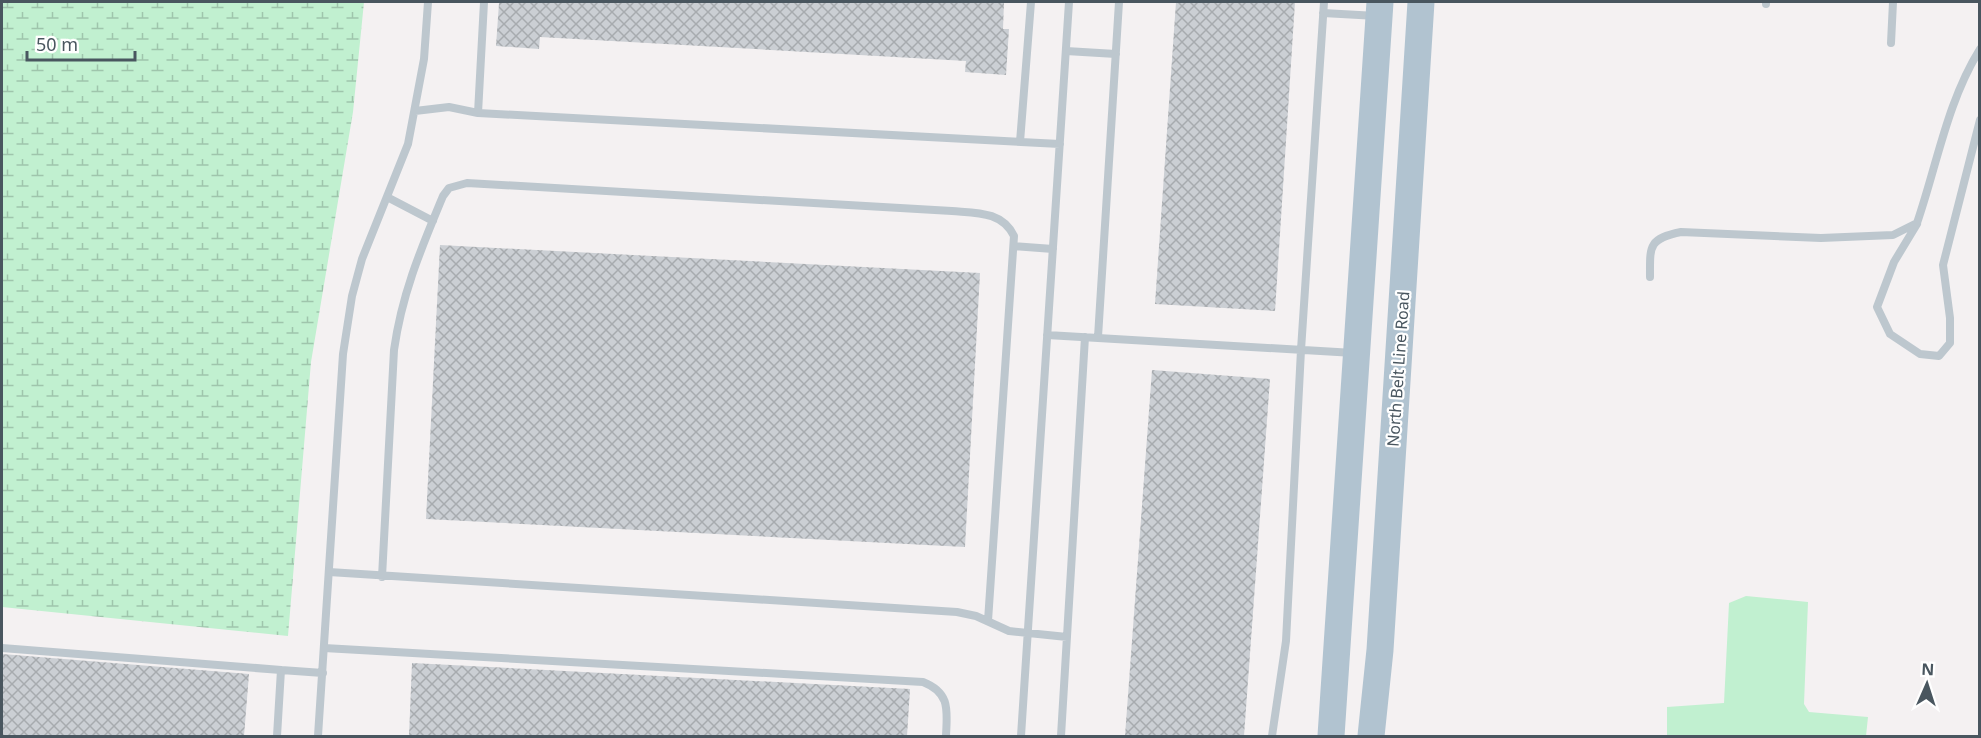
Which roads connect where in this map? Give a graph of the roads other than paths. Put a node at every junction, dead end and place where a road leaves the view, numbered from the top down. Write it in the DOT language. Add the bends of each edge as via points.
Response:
graph roads {
  1 [pos="428,2"];
  2 [pos="484,2"];
  3 [pos="1031,2"];
  4 [pos="1069,2"];
  5 [pos="1119,2"];
  6 [pos="1324,2"];
  7 [pos="1421,2"];
  8 [pos="1893,2"];
  9 [pos="1380,9"];
  10 [pos="1323,13"];
  11 [pos="1891,43"];
  12 [pos="1980,50"];
  13 [pos="1066,51"];
  14 [pos="1116,54"];
  15 [pos="416,111"];
  16 [pos="478,113"];
  17 [pos="1980,120"];
  18 [pos="1020,142"];
  19 [pos="1060,144"];
  20 [pos="387,197"];
  21 [pos="433,221"];
  22 [pos="1917,223"];
  23 [pos="1014,246"];
  24 [pos="1053,249"];
  25 [pos="1650,277"];
  26 [pos="1047,334"];
  27 [pos="1085,337"];
  28 [pos="1098,338"];
  29 [pos="1301,350"];
  30 [pos="1358,353"];
  31 [pos="329,572"];
  32 [pos="382,577"];
  33 [pos="988,621"];
  34 [pos="1026,633"];
  35 [pos="1067,637"];
  36 [pos="2,648"];
  37 [pos="324,648"];
  38 [pos="281,670"];
  39 [pos="323,673"];
  40 [pos="277,736"];
  41 [pos="318,736"];
  42 [pos="946,736"];
  43 [pos="1021,736"];
  44 [pos="1061,736"];
  45 [pos="1272,736"];
  46 [pos="1331,736"];
  47 [pos="1371,736"];
  1 -- 15 [label="lane"];
  2 -- 16 [label="lane"];
  3 -- 18 [label="lane"];
  4 -- 13 [label="lane"];
  5 -- 14 [label="lane"];
  6 -- 10 [label="lane"];
  7 -- 47 [label="main road, North Belt Line Road" via="1380,650"];
  8 -- 11 [label="lane"];
  9 -- 10 [label="lane"];
  9 -- 30 [label="main road"];
  10 -- 29 [label="lane"];
  12 -- 22 [label="lane" via="1944,131"];
  13 -- 14 [label="lane"];
  13 -- 19 [label="lane"];
  14 -- 28 [label="lane"];
  15 -- 16 [label="lane" via="449,107"];
  15 -- 20 [label="lane"];
  16 -- 18 [label="lane"];
  17 -- 22 [label="lane" via="1943,266 1950,343 1939,356 1920,354 1890,334 1877,307 1894,262"];
  18 -- 19 [label="lane"];
  19 -- 24 [label="lane"];
  20 -- 21 [label="lane"];
  20 -- 31 [label="lane" via="362,259 348,316"];
  21 -- 23 [label="lane" via="450,188 467,183 984,214 1009,225"];
  21 -- 32 [label="lane" via="407,285 396,333"];
  22 -- 25 [label="lane" via="1893,235 1821,238 1681,231 1662,236 1650,250"];
  23 -- 24 [label="lane"];
  23 -- 33 [label="lane"];
  24 -- 26 [label="lane"];
  26 -- 27 [label="lane"];
  26 -- 34 [label="lane"];
  27 -- 28 [label="lane"];
  27 -- 35 [label="lane"];
  28 -- 29 [label="lane"];
  29 -- 30 [label="lane"];
  29 -- 45 [label="lane" via="1286,641"];
  30 -- 46 [label="main road"];
  31 -- 32 [label="lane"];
  31 -- 37 [label="lane"];
  32 -- 33 [label="lane" via="957,612"];
  33 -- 34 [label="lane" via="1009,632"];
  34 -- 35 [label="lane"];
  34 -- 43 [label="lane"];
  35 -- 44 [label="lane"];
  36 -- 38 [label="lane"];
  37 -- 39 [label="lane"];
  37 -- 42 [label="lane" via="924,682 944,697"];
  38 -- 39 [label="lane"];
  38 -- 40 [label="lane"];
  39 -- 41 [label="lane"];
}
